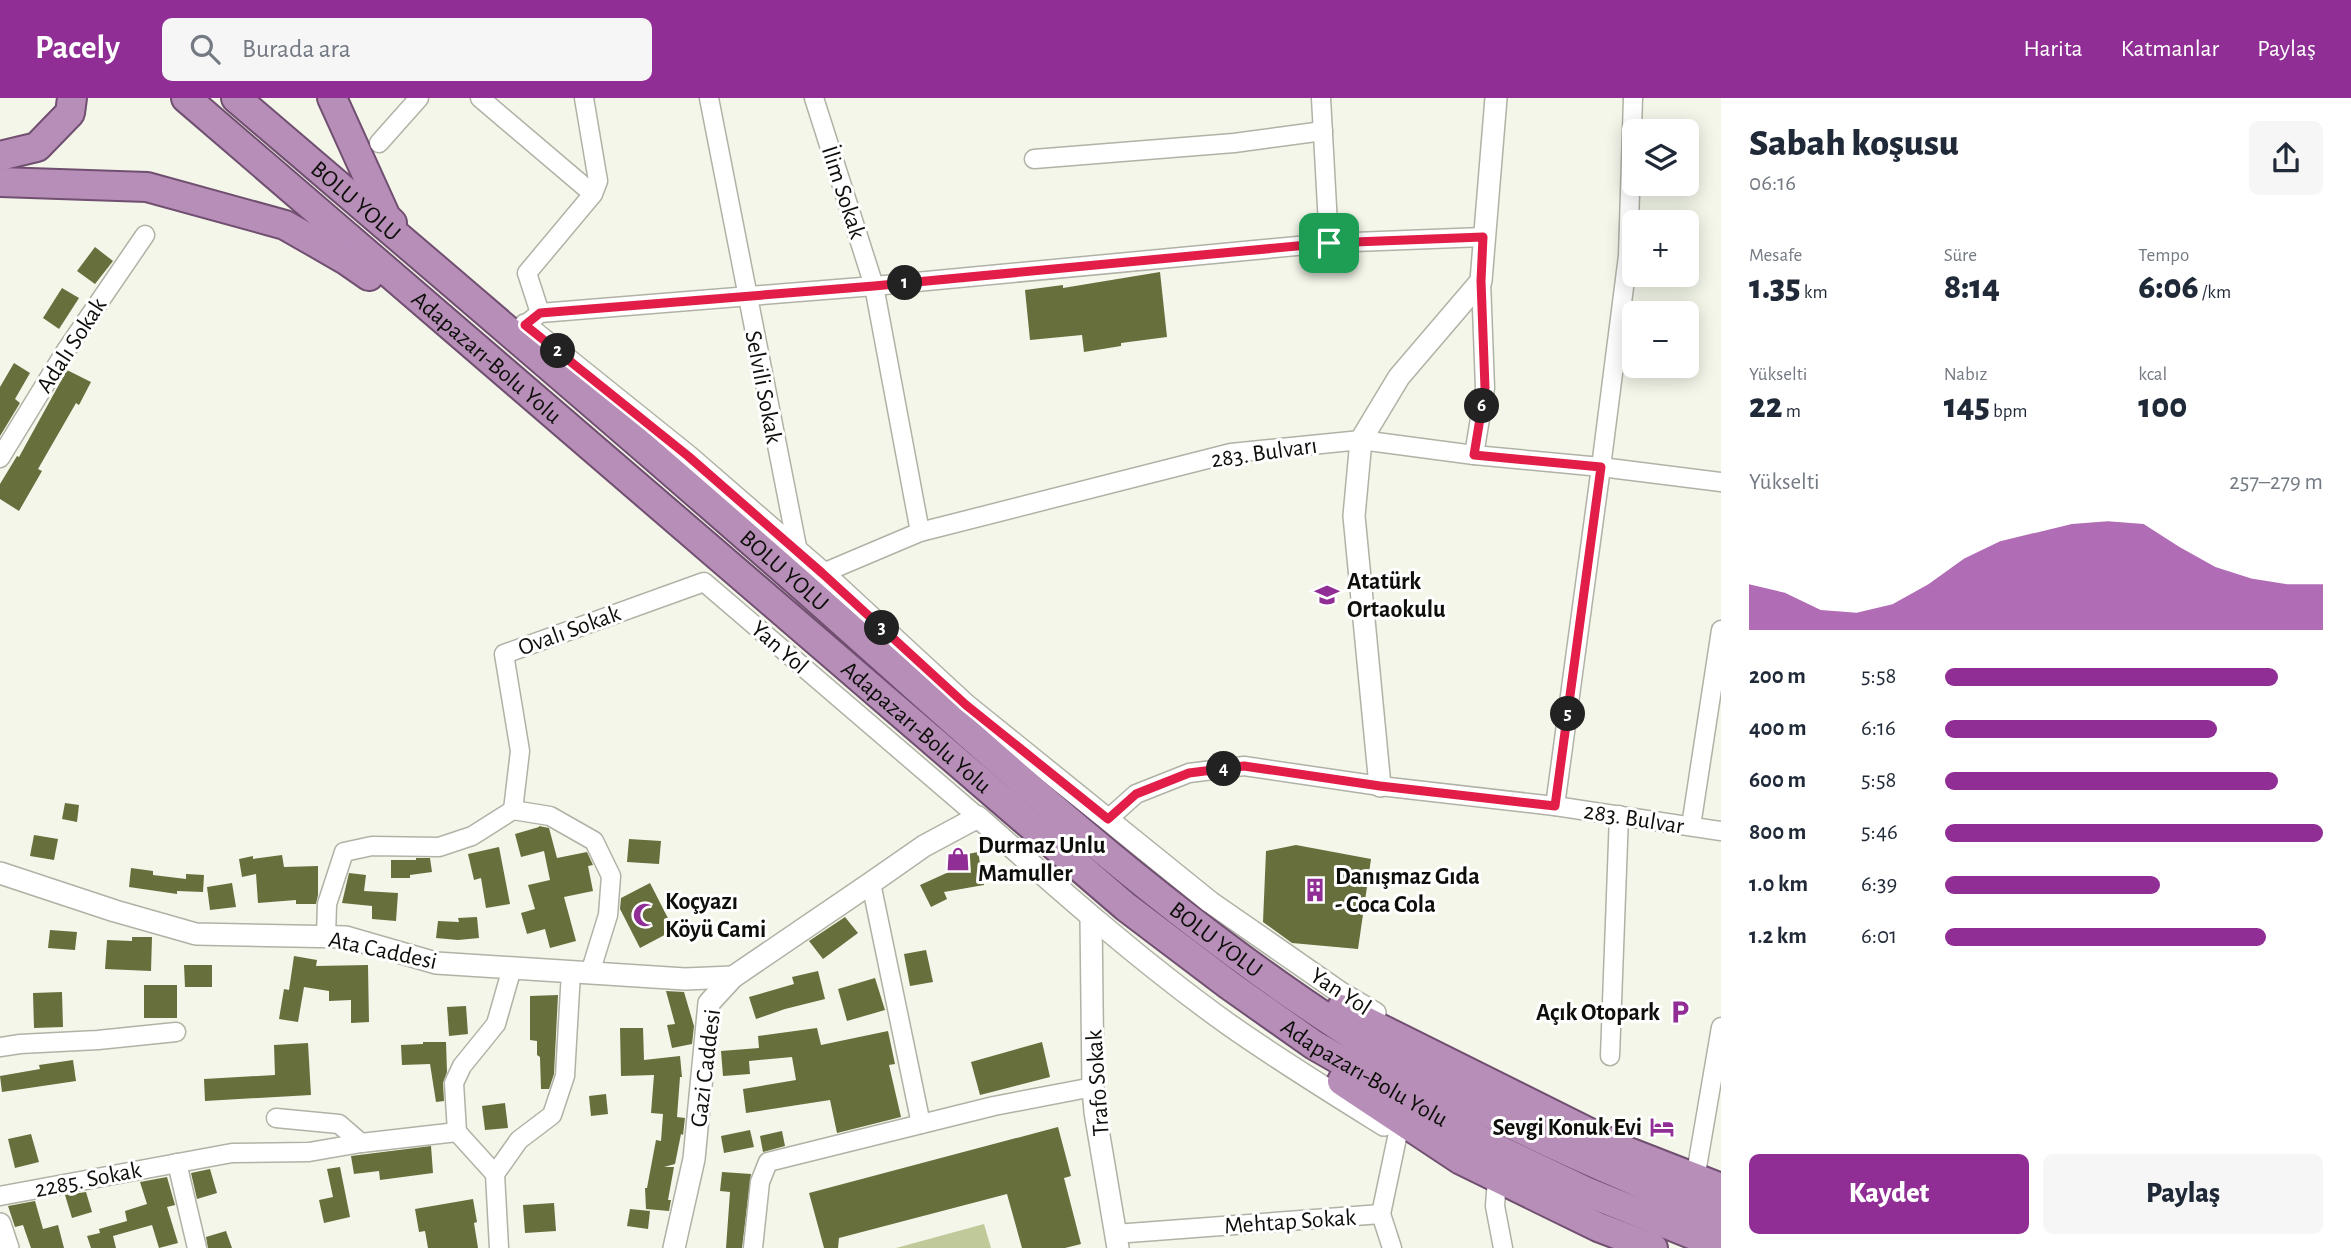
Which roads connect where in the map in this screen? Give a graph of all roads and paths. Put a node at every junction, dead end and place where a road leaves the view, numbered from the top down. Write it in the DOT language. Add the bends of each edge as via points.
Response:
graph roads {
  1 [pos="72,98"];
  2 [pos="186,98"];
  3 [pos="236,98"];
  4 [pos="332,98"];
  5 [pos="419,98"];
  6 [pos="480,98"];
  7 [pos="584,98"];
  8 [pos="709,98"];
  9 [pos="814,98"];
  10 [pos="1321,98"];
  11 [pos="1496,98"];
  12 [pos="1633,98"];
  13 [pos="1323,131"];
  14 [pos="379,143"];
  15 [pos="0,156"];
  16 [pos="1034,159"];
  17 [pos="0,182"];
  18 [pos="593,194"];
  19 [pos="145,235"];
  20 [pos="1483,237"];
  21 [pos="1329,243"];
  22 [pos="432,266"];
  23 [pos="1481,281"];
  24 [pos="874,286"];
  25 [pos="746,297"];
  26 [pos="533,319"];
  27 [pos="496,366"];
  28 [pos="1361,440"];
  29 [pos="1474,455"];
  30 [pos="0,458"];
  31 [pos="1601,467"];
  32 [pos="1721,482"];
  33 [pos="920,532"];
  34 [pos="798,552"];
  35 [pos="822,573"];
  36 [pos="704,582"];
  37 [pos="1721,630"];
  38 [pos="1380,786"];
  39 [pos="1555,806"];
  40 [pos="513,810"];
  41 [pos="1619,816"];
  42 [pos="978,817"];
  43 [pos="1108,819"];
  44 [pos="1691,826"];
  45 [pos="1721,831"];
  46 [pos="0,873"];
  47 [pos="871,883"];
  48 [pos="1126,906"];
  49 [pos="1091,917"];
  50 [pos="1209,934"];
  51 [pos="326,936"];
  52 [pos="512,968"];
  53 [pos="581,973"];
  54 [pos="733,978"];
  55 [pos="685,979"];
  56 [pos="709,1003"];
  57 [pos="1721,1027"];
  58 [pos="176,1032"];
  59 [pos="0,1047"];
  60 [pos="1609,1056"];
  61 [pos="1093,1087"];
  62 [pos="1524,1102"];
  63 [pos="276,1118"];
  64 [pos="921,1124"];
  65 [pos="457,1132"];
  66 [pos="1398,1133"];
  67 [pos="361,1143"];
  68 [pos="1461,1160"];
  69 [pos="177,1163"];
  70 [pos="495,1174"];
  71 [pos="1497,1179"];
  72 [pos="1695,1179"];
  73 [pos="1721,1188"];
  74 [pos="0,1196"];
  75 [pos="1381,1213"];
  76 [pos="1721,1217"];
  77 [pos="0,1224"];
  78 [pos="1117,1241"];
  79 [pos="1721,1246"];
  80 [pos="8,1248"];
  81 [pos="197,1248"];
  82 [pos="499,1248"];
  83 [pos="674,1248"];
  84 [pos="752,1248"];
  85 [pos="1392,1248"];
  86 [pos="1503,1248"];
  87 [pos="1653,1248"];
  1 -- 15 [label="highway" via="70,113 37,147"];
  2 -- 27 [label="highway, Adapazarı-Bolu Yolu"];
  3 -- 22 [label="highway, BOLU YOLU"];
  4 -- 22 [label="highway" via="386,217"];
  5 -- 14 [label="street"];
  6 -- 18 [label="street"];
  7 -- 18 [label="street" via="598,181"];
  8 -- 25 [label="street, Selvili Sokak"];
  9 -- 24 [label="street, İlim Sokak"];
  10 -- 13 [label="street"];
  11 -- 20 [label="street"];
  12 -- 31 [label="street" via="1628,256"];
  13 -- 16 [label="street"];
  13 -- 21 [label="street"];
  17 -- 27 [label="highway" via="147,187 285,225 346,260"];
  18 -- 26 [label="street" via="527,273"];
  19 -- 30 [label="street, Adalı Sokak"];
  20 -- 21 [label="street"];
  20 -- 23 [label="street"];
  21 -- 24 [label="street"];
  22 -- 50 [label="highway, BOLU YOLU" via="1088,838"];
  23 -- 28 [label="street" via="1399,377"];
  23 -- 29 [label="street" via="1485,388"];
  24 -- 25 [label="street"];
  24 -- 33 [label="street, İlim Sokak"];
  25 -- 26 [label="street"];
  25 -- 34 [label="street, Selvili Sokak"];
  26 -- 34 [label="street, Yan Yol"];
  27 -- 48 [label="highway, Adapazarı-Bolu Yolu"];
  28 -- 29 [label="street, 283. Bulvarı"];
  28 -- 33 [label="street, 283. Bulvarı" via="1231,453"];
  28 -- 38 [label="street" via="1354,516"];
  29 -- 31 [label="street, 283. Bulvarı"];
  31 -- 32 [label="street, 283. Bulvarı"];
  31 -- 39 [label="street"];
  33 -- 35 [label="street, 283. Bulvarı"];
  34 -- 35 [label="street, Yan Yol"];
  35 -- 43 [label="street, Yan Yol" via="966,705"];
  36 -- 40 [label="street, Ovalı Sokak" via="504,654 520,751"];
  36 -- 42 [label="street, Yan Yol"];
  37 -- 44 [label="street"];
  38 -- 39 [label="street, 283. Bulvar"];
  38 -- 43 [label="street, 283. Bulvar" via="1244,766 1189,773 1136,794"];
  39 -- 41 [label="street, 283. Bulvar"];
  40 -- 51 [label="street" via="472,836 439,847 372,846 344,852 327,904"];
  40 -- 53 [label="street" via="550,816 594,841 611,876 608,915"];
  41 -- 44 [label="street, 283. Bulvar"];
  41 -- 60 [label="street"];
  42 -- 47 [label="street, Gazi Caddesi" via="924,846"];
  42 -- 49 [label="street, Yan Yol"];
  43 -- 62 [label="street, Yan Yol" via="1210,902 1342,993"];
  44 -- 45 [label="street, 283. Bulvar"];
  46 -- 51 [label="street, Ata Caddesi" via="196,934"];
  47 -- 54 [label="street, Gazi Caddesi"];
  47 -- 64 [label="street"];
  48 -- 68 [label="highway" via="1169,955 1221,999"];
  48 -- 79 [label="highway, Adapazarı-Bolu Yolu" via="1314,1045 1495,1148 1585,1191"];
  49 -- 61 [label="street, Trafo Sokak"];
  49 -- 66 [label="street, Yan Yol" via="1227,1023"];
  50 -- 62 [label="highway" via="1338,1007"];
  50 -- 76 [label="highway, BOLU YOLU" via="1341,1028 1420,1077 1553,1144"];
  51 -- 52 [label="street, Ata Caddesi" via="346,937 436,963"];
  52 -- 53 [label="street, Ata Caddesi"];
  52 -- 65 [label="street" via="496,1024 454,1083"];
  53 -- 55 [label="street, Ata Caddesi"];
  53 -- 70 [label="street" via="565,1076 552,1115 519,1140"];
  54 -- 55 [label="street, Ata Caddesi"];
  54 -- 56 [label="street, Gazi Caddesi"];
  55 -- 56 [label="street"];
  56 -- 83 [label="street, Gazi Caddesi" via="694,1158"];
  57 -- 72 [label="street"];
  58 -- 59 [label="street"];
  61 -- 64 [label="street"];
  61 -- 78 [label="street, Trafo Sokak"];
  62 -- 72 [label="highway" via="1626,1152"];
  63 -- 67 [label="street" via="340,1124"];
  64 -- 84 [label="street" via="768,1162 760,1182"];
  65 -- 67 [label="street, 2285. Sokak"];
  65 -- 70 [label="street"];
  66 -- 68 [label="street, Yan Yol"];
  66 -- 75 [label="street"];
  67 -- 69 [label="street, 2285. Sokak" via="309,1152 232,1153"];
  68 -- 71 [label="highway"];
  69 -- 74 [label="street, 2285. Sokak"];
  69 -- 81 [label="street"];
  70 -- 82 [label="street"];
  71 -- 86 [label="street" via="1495,1206"];
  71 -- 87 [label="highway"];
  72 -- 73 [label="highway"];
  75 -- 78 [label="street, Mehtap Sokak"];
  75 -- 85 [label="street"];
  77 -- 80 [label="street"];
}
